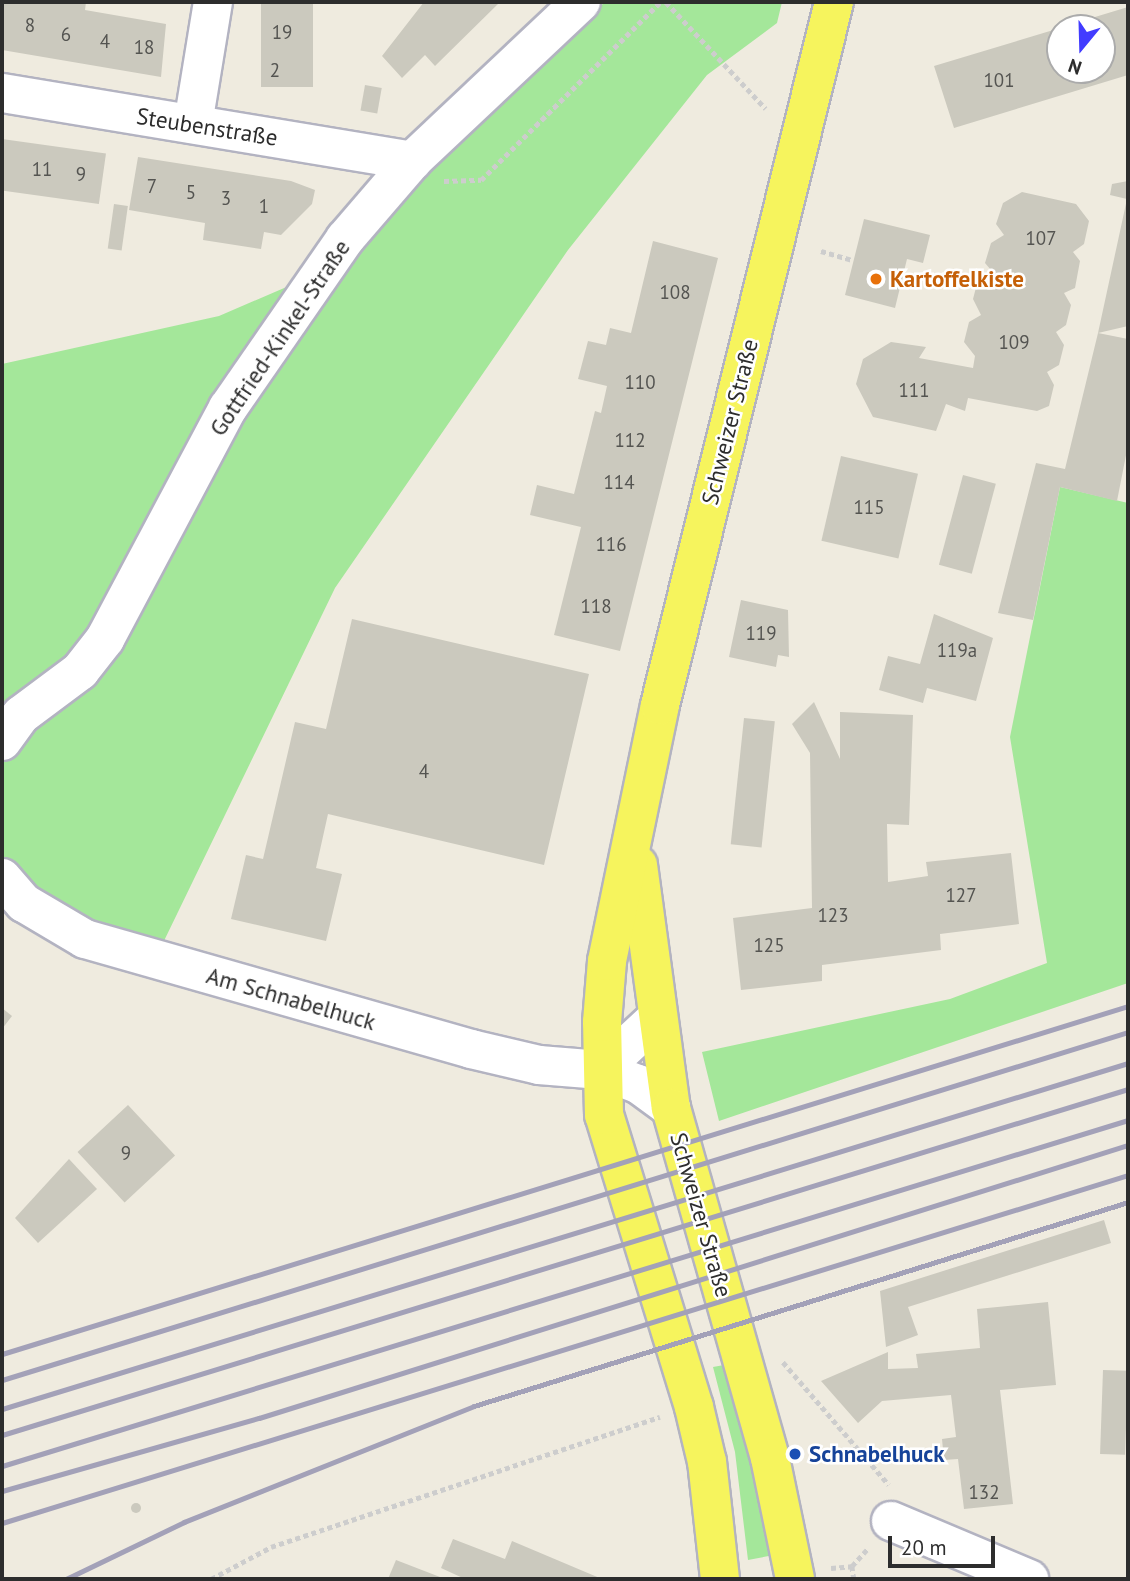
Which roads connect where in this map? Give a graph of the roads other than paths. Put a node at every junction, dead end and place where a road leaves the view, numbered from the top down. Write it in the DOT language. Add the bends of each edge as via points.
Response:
graph roads {
  1 [pos="213,2"];
  2 [pos="581,2"];
  3 [pos="834,2"];
  4 [pos="2,93"];
  5 [pos="193,124"];
  6 [pos="412,161"];
  7 [pos="2,741"];
  8 [pos="635,845"];
  9 [pos="2,878"];
  10 [pos="657,1018"];
  11 [pos="601,1070"];
  12 [pos="671,1108"];
  13 [pos="891,1521"];
  14 [pos="720,1577"];
  15 [pos="795,1579"];
  16 [pos="1029,1579"];
  1 -- 5 [label="street"];
  2 -- 6 [label="street, Gottfried-Kinkel-Straße"];
  3 -- 8 [label="main road, Schweizer Straße" via="660,705"];
  4 -- 5 [label="street, Steubenstraße"];
  5 -- 6 [label="street, Steubenstraße"];
  6 -- 7 [label="street, Gottfried-Kinkel-Straße" via="345,239 228,408 105,639 80,671 21,715"];
  8 -- 10 [label="main road, Schweizer Straße"];
  8 -- 11 [label="main road, Schweizer Straße" via="607,961"];
  9 -- 11 [label="street, Am Schnabelhuck" via="24,903 85,939 471,1049 540,1065"];
  10 -- 11 [label="street"];
  10 -- 12 [label="main road, Schweizer Straße"];
  11 -- 12 [label="street, Am Schnabelhuck" via="638,1084"];
  11 -- 14 [label="main road, Schweizer Straße" via="614,1153 694,1406"];
  12 -- 15 [label="main road, Schweizer Straße" via="769,1458"];
  13 -- 16 [label="street"];
}
